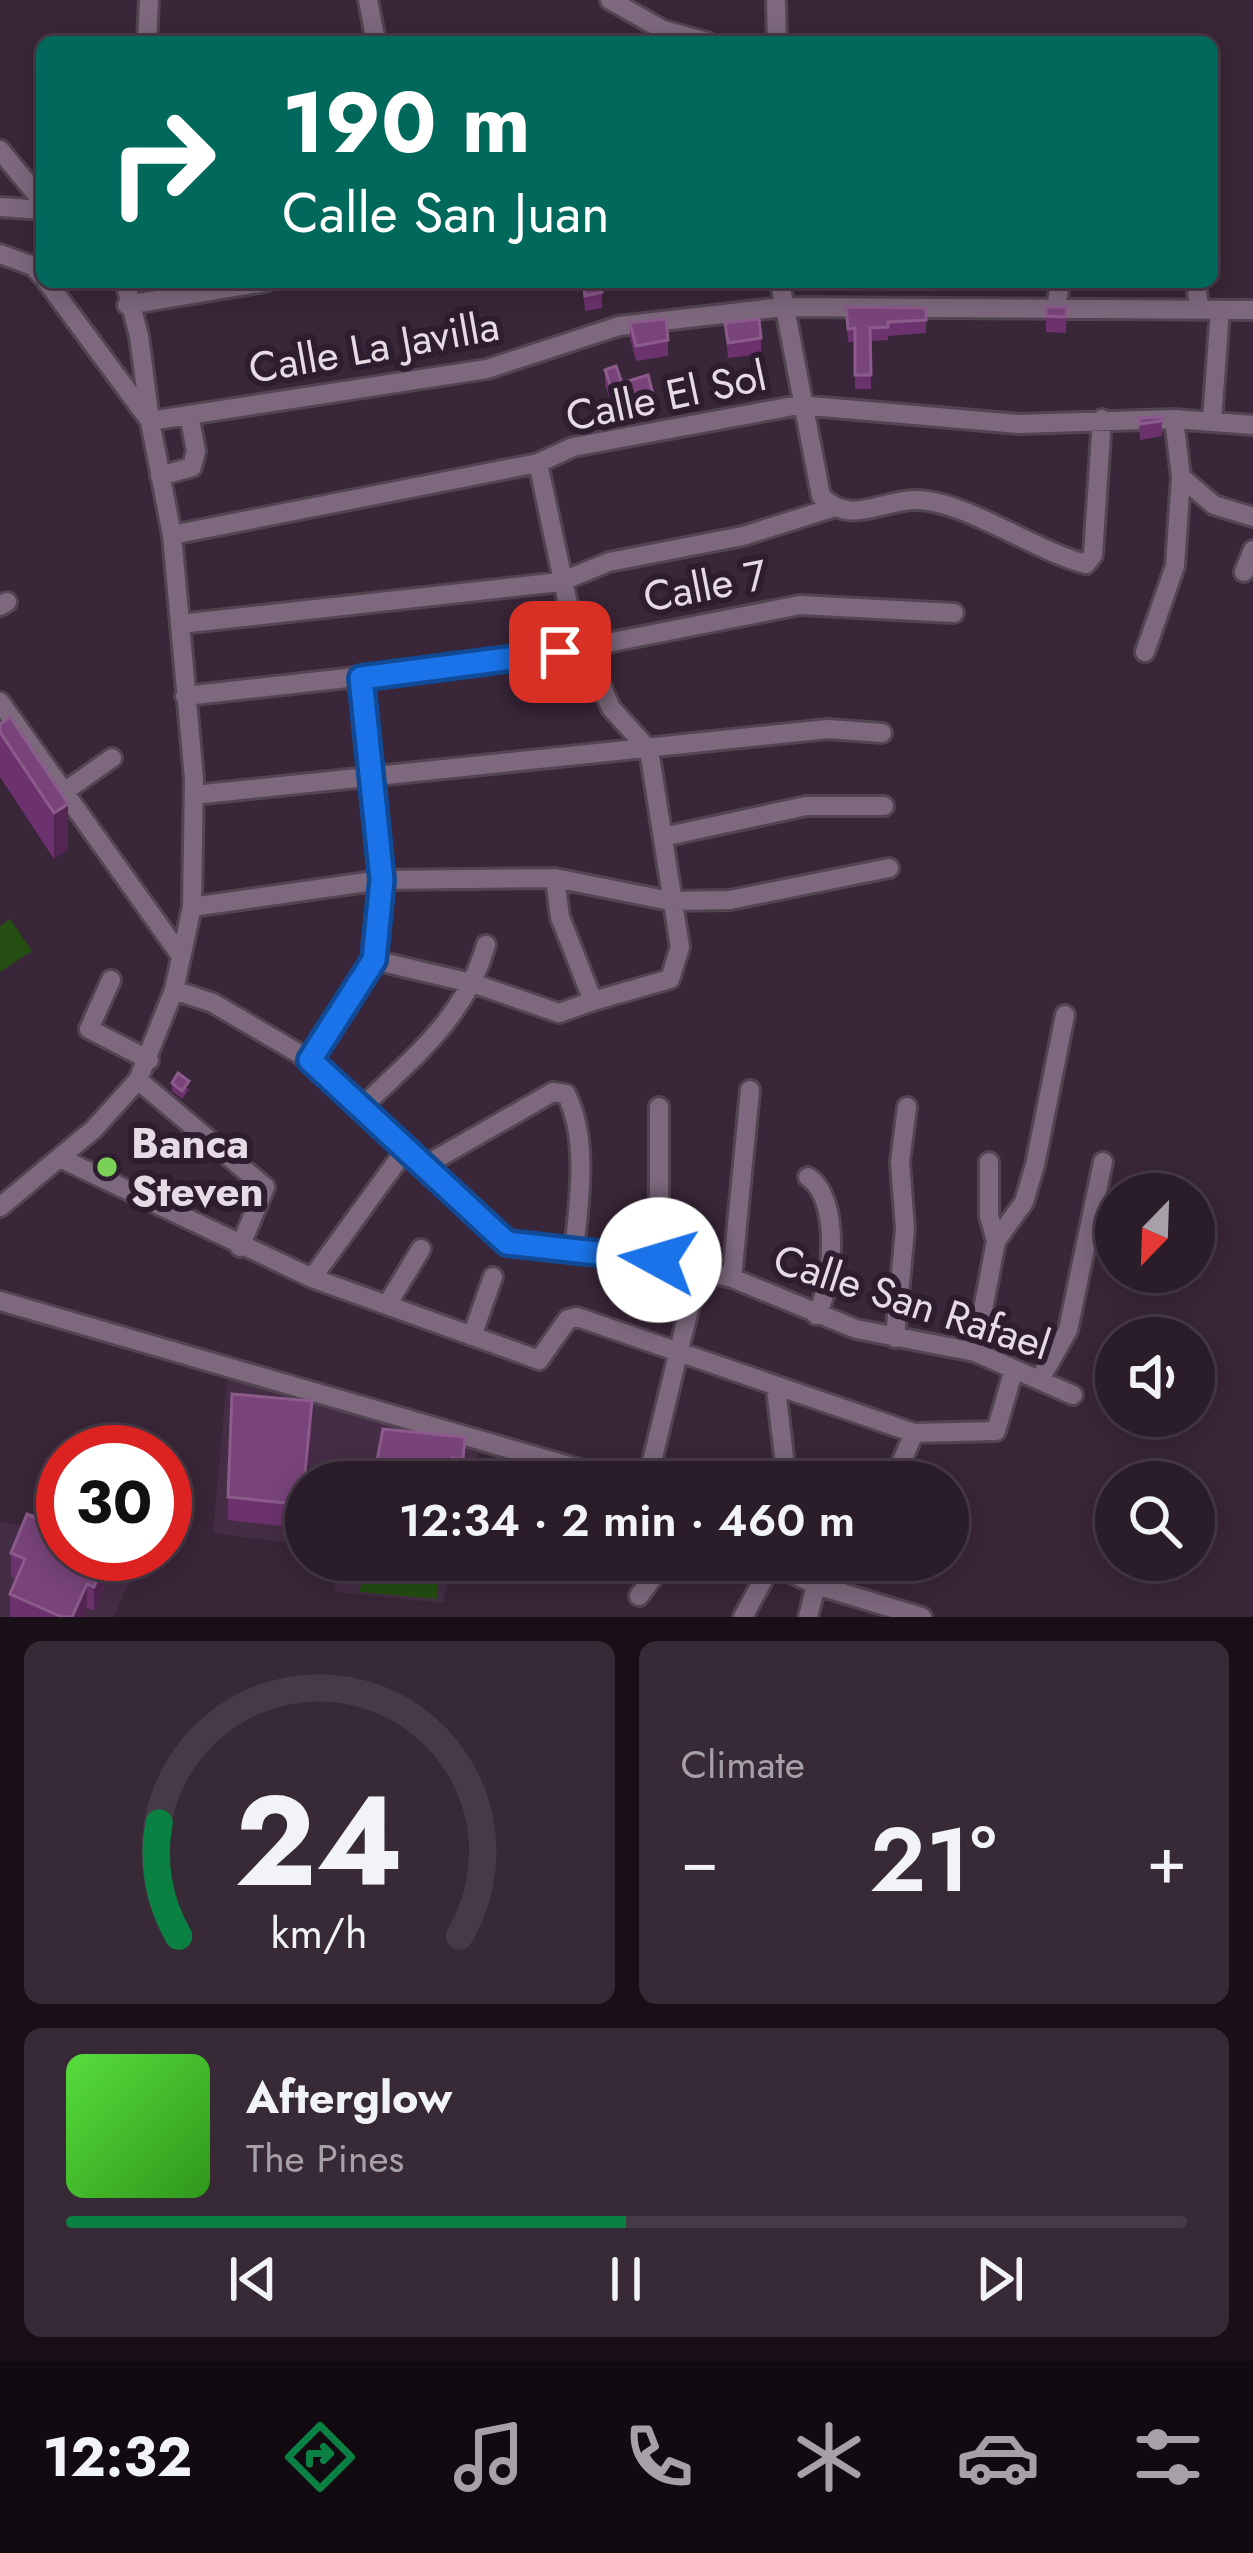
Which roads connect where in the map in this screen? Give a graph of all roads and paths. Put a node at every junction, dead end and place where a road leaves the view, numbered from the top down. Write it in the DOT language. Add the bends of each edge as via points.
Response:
graph roads {
  1 [pos="149,0"];
  2 [pos="610,0"];
  3 [pos="367,1"];
  4 [pos="776,3"];
  5 [pos="147,36"];
  6 [pos="375,36"];
  7 [pos="685,36"];
  8 [pos="776,36"];
  9 [pos="0,151"];
  10 [pos="36,198"];
  11 [pos="36,206"];
  12 [pos="0,207"];
  13 [pos="0,254"];
  14 [pos="36,272"];
  15 [pos="53,288"];
  16 [pos="126,288"];
  17 [pos="203,288"];
  18 [pos="781,288"];
  19 [pos="1059,288"];
  20 [pos="1199,288"];
  21 [pos="127,305"];
  22 [pos="783,307"];
  23 [pos="1056,309"];
  24 [pos="1209,310"];
  25 [pos="1253,310"];
  26 [pos="800,405"];
  27 [pos="189,415"];
  28 [pos="1174,418"];
  29 [pos="1102,419"];
  30 [pos="149,421"];
  31 [pos="1212,421"];
  32 [pos="1253,425"];
  33 [pos="538,464"];
  34 [pos="160,476"];
  35 [pos="1181,477"];
  36 [pos="832,508"];
  37 [pos="1253,517"];
  38 [pos="172,535"];
  39 [pos="1253,550"];
  40 [pos="1244,572"];
  41 [pos="560,582"];
  42 [pos="954,613"];
  43 [pos="180,624"];
  44 [pos="584,646"];
  45 [pos="1145,652"];
  46 [pos="361,678"];
  47 [pos="184,696"];
  48 [pos="0,702"];
  49 [pos="882,734"];
  50 [pos="649,750"];
  51 [pos="112,758"];
  52 [pos="370,778"];
  53 [pos="64,792"];
  54 [pos="194,795"];
  55 [pos="884,806"];
  56 [pos="663,837"];
  57 [pos="889,868"];
  58 [pos="555,878"];
  59 [pos="382,880"];
  60 [pos="670,901"];
  61 [pos="192,907"];
  62 [pos="487,945"];
  63 [pos="181,956"];
  64 [pos="374,960"];
  65 [pos="111,980"];
  66 [pos="476,984"];
  67 [pos="174,990"];
  68 [pos="593,1001"];
  69 [pos="1064,1015"];
  70 [pos="149,1060"];
  71 [pos="310,1060"];
  72 [pos="138,1080"];
  73 [pos="750,1090"];
  74 [pos="362,1107"];
  75 [pos="659,1107"];
  76 [pos="907,1107"];
  77 [pos="406,1149"];
  78 [pos="60,1158"];
  79 [pos="989,1162"];
  80 [pos="1103,1162"];
  81 [pos="424,1166"];
  82 [pos="808,1178"];
  83 [pos="0,1208"];
  84 [pos="996,1241"];
  85 [pos="240,1247"];
  86 [pos="422,1250"];
  87 [pos="574,1251"];
  88 [pos="659,1260"];
  89 [pos="698,1272"];
  90 [pos="493,1277"];
  91 [pos="312,1278"];
  92 [pos="732,1278"];
  93 [pos="0,1301"];
  94 [pos="387,1305"];
  95 [pos="816,1315"];
  96 [pos="472,1336"];
  97 [pos="895,1338"];
  98 [pos="975,1352"];
  99 [pos="680,1353"];
  100 [pos="1014,1369"];
  101 [pos="1040,1379"];
  102 [pos="776,1389"];
  103 [pos="1073,1395"];
  104 [pos="914,1433"];
  105 [pos="552,1461"];
  106 [pos="652,1461"];
  107 [pos="788,1461"];
  108 [pos="902,1461"];
  109 [pos="650,1581"];
  110 [pos="761,1581"];
  111 [pos="808,1581"];
  112 [pos="816,1585"];
  113 [pos="639,1596"];
  114 [pos="743,1617"];
  115 [pos="808,1617"];
  116 [pos="922,1617"];
  1 -- 5 [label="street"];
  2 -- 7 [label="street"];
  3 -- 6 [label="street"];
  4 -- 8 [label="street"];
  9 -- 10 [label="street"];
  11 -- 12 [label="street"];
  13 -- 14 [label="street"];
  15 -- 30 [label="street"];
  16 -- 21 [label="street"];
  17 -- 21 [label="street"];
  18 -- 22 [label="street"];
  19 -- 23 [label="street"];
  20 -- 24 [label="street"];
  21 -- 30 [label="street"];
  22 -- 23 [label="street, Calle La Javilla"];
  22 -- 26 [label="street"];
  22 -- 27 [label="street, Calle La Javilla" via="619,326 487,369"];
  23 -- 24 [label="street, Calle La Javilla"];
  24 -- 25 [label="street, Calle La Javilla"];
  24 -- 31 [label="street"];
  26 -- 29 [label="street, Calle El Sol" via="1019,424"];
  26 -- 33 [label="street, Calle El Sol" via="573,447"];
  26 -- 36 [label="street" via="821,496"];
  27 -- 30 [label="street, Calle La Javilla"];
  27 -- 34 [label="street" via="192,467"];
  28 -- 29 [label="street, Calle El Sol"];
  28 -- 31 [label="street, Calle El Sol"];
  28 -- 35 [label="street"];
  29 -- 36 [label="street" via="1086,564 921,499 846,514"];
  30 -- 34 [label="street"];
  31 -- 32 [label="street, Calle El Sol"];
  33 -- 38 [label="street, Calle El Sol"];
  33 -- 41 [label="street"];
  34 -- 38 [label="street"];
  35 -- 37 [label="street" via="1214,505"];
  35 -- 45 [label="street" via="1175,566"];
  36 -- 41 [label="street" via="743,536 609,562"];
  38 -- 43 [label="street"];
  39 -- 40 [label="street"];
  41 -- 43 [label="street"];
  41 -- 44 [label="street"];
  42 -- 44 [label="street, Calle 7" via="800,605"];
  43 -- 47 [label="street"];
  44 -- 46 [label="street, Calle 7"];
  44 -- 50 [label="street" via="611,708"];
  46 -- 47 [label="street, Calle 7"];
  46 -- 52 [label="street"];
  47 -- 54 [label="street"];
  48 -- 53 [label="street"];
  49 -- 50 [label="street" via="828,730"];
  50 -- 52 [label="street"];
  50 -- 56 [label="street"];
  51 -- 53 [label="street"];
  52 -- 54 [label="street"];
  52 -- 59 [label="street"];
  53 -- 63 [label="street"];
  54 -- 61 [label="street"];
  55 -- 56 [label="street" via="790,808"];
  56 -- 60 [label="street"];
  57 -- 60 [label="street" via="730,900"];
  58 -- 59 [label="street"];
  58 -- 60 [label="street"];
  58 -- 68 [label="street" via="560,917"];
  59 -- 61 [label="street"];
  59 -- 64 [label="street"];
  60 -- 68 [label="street" via="680,946 670,979"];
  61 -- 63 [label="street"];
  62 -- 66 [label="street"];
  63 -- 67 [label="street"];
  64 -- 66 [label="street"];
  64 -- 71 [label="street"];
  65 -- 70 [label="street" via="89,1029"];
  66 -- 68 [label="street" via="559,1013"];
  66 -- 74 [label="street" via="453,1019"];
  67 -- 70 [label="street"];
  67 -- 71 [label="street, Calle San Rafael"];
  69 -- 84 [label="street" via="1036,1165 1024,1202"];
  70 -- 72 [label="street"];
  71 -- 74 [label="street, Calle San Rafael"];
  72 -- 78 [label="street"];
  72 -- 85 [label="street" via="265,1187"];
  73 -- 92 [label="street"];
  74 -- 77 [label="street, Calle San Rafael"];
  75 -- 88 [label="street"];
  76 -- 97 [label="street"];
  77 -- 81 [label="street, Calle San Rafael"];
  77 -- 91 [label="street"];
  78 -- 83 [label="street"];
  78 -- 85 [label="street"];
  79 -- 84 [label="street"];
  80 -- 101 [label="street" via="1068,1330"];
  81 -- 87 [label="street, Calle San Rafael" via="507,1243"];
  81 -- 87 [label="street" via="553,1092 566,1094 581,1184"];
  82 -- 95 [label="street" via="827,1202 828,1295"];
  84 -- 98 [label="street"];
  85 -- 91 [label="street"];
  86 -- 94 [label="street"];
  87 -- 88 [label="street, Calle San Rafael"];
  88 -- 89 [label="street, Calle San Rafael"];
  89 -- 92 [label="street, Calle San Rafael"];
  89 -- 99 [label="street"];
  90 -- 96 [label="street"];
  91 -- 94 [label="street"];
  92 -- 95 [label="street, Calle San Rafael"];
  93 -- 105 [label="street"];
  94 -- 96 [label="street"];
  95 -- 97 [label="street, Calle San Rafael"];
  96 -- 99 [label="street" via="542,1360 577,1317"];
  97 -- 98 [label="street, Calle San Rafael"];
  98 -- 100 [label="street, Calle San Rafael"];
  99 -- 102 [label="street"];
  99 -- 106 [label="street"];
  100 -- 101 [label="street, Calle San Rafael"];
  100 -- 104 [label="street" via="996,1431"];
  101 -- 103 [label="street, Calle San Rafael"];
  102 -- 104 [label="street"];
  102 -- 107 [label="street"];
  104 -- 108 [label="street"];
  109 -- 113 [label="street"];
  110 -- 114 [label="street"];
  111 -- 112 [label="street"];
  112 -- 115 [label="street"];
  112 -- 116 [label="street"];
}
